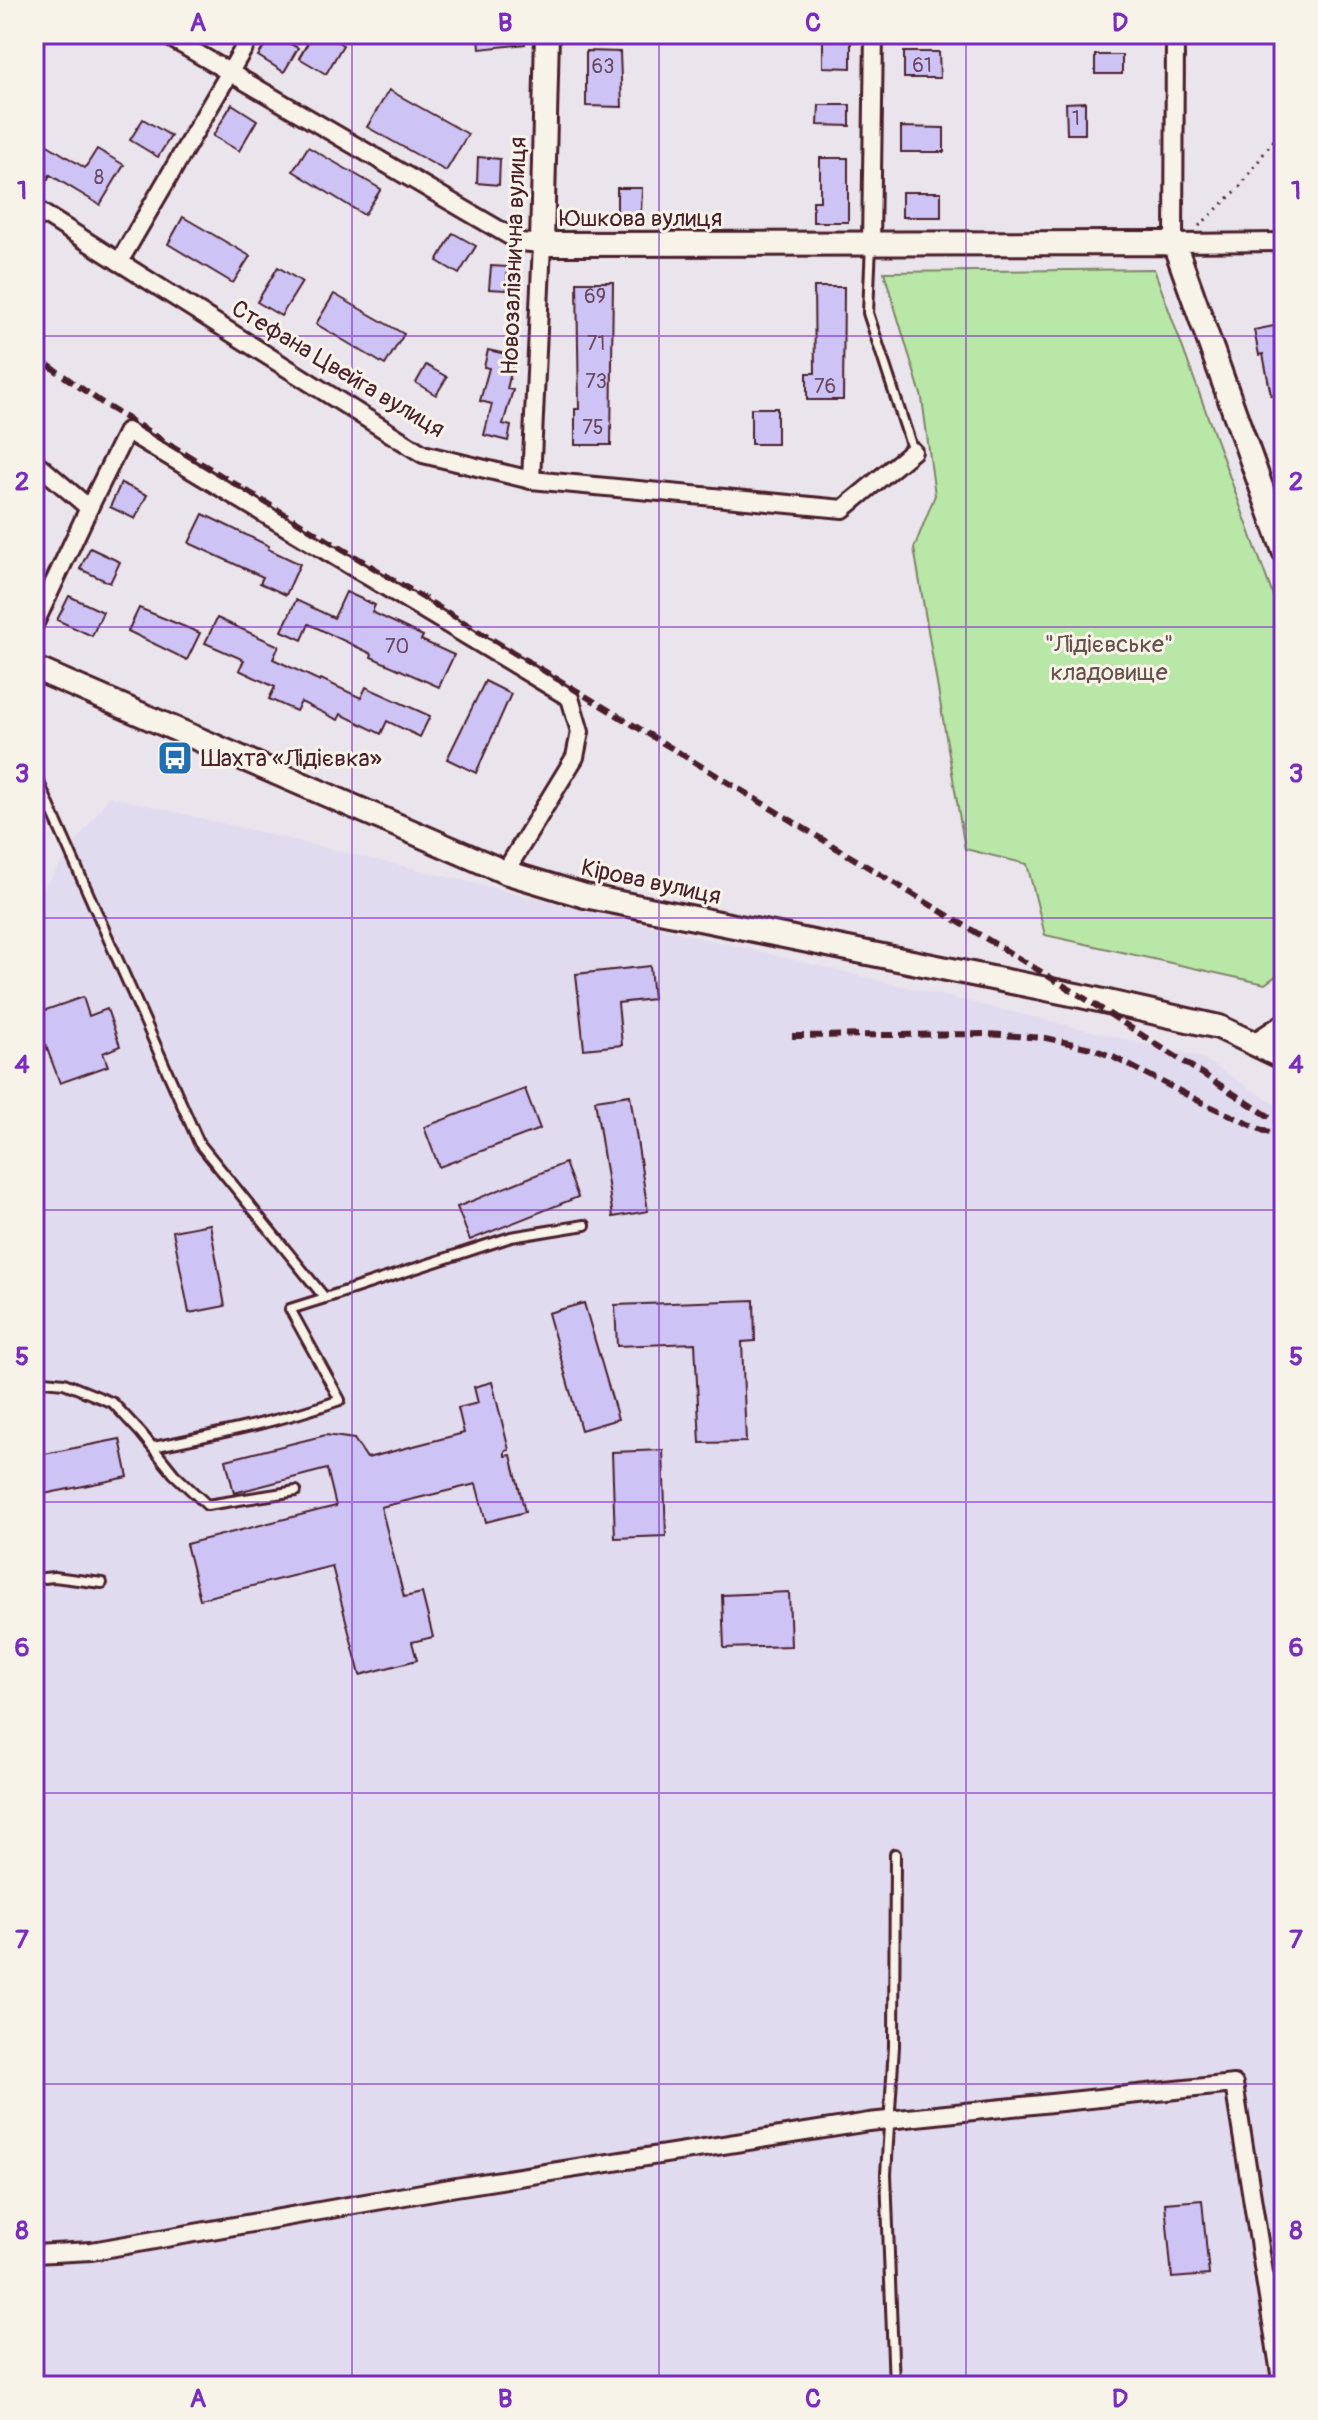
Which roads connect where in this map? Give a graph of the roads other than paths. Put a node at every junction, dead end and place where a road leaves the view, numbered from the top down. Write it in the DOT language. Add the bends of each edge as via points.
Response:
graph roads {
  1 [pos="164,34"];
  2 [pos="252,34"];
  3 [pos="547,34"];
  4 [pos="874,34"];
  5 [pos="1175,34"];
  6 [pos="229,72"];
  7 [pos="34,208"];
  8 [pos="1284,242"];
  9 [pos="871,243"];
  10 [pos="1174,243"];
  11 [pos="542,244"];
  12 [pos="119,262"];
  13 [pos="913,451"];
  14 [pos="34,461"];
  15 [pos="531,480"];
  16 [pos="89,508"];
  17 [pos="1284,551"];
  18 [pos="34,625"];
  19 [pos="34,668"];
  20 [pos="34,771"];
  21 [pos="505,872"];
  22 [pos="1284,1026"];
  23 [pos="1258,1043"];
  24 [pos="1284,1058"];
  25 [pos="585,1225"];
  26 [pos="325,1298"];
  27 [pos="34,1380"];
  28 [pos="153,1447"];
  29 [pos="296,1491"];
  30 [pos="34,1579"];
  31 [pos="102,1583"];
  32 [pos="895,1854"];
  33 [pos="34,2254"];
  34 [pos="894,2386"];
  35 [pos="1282,2386"];
  1 -- 6 [label="street, Юшкова вулиця"];
  2 -- 6 [label="street"];
  3 -- 11 [label="main road, Новозалізнична вулиця"];
  4 -- 9 [label="street"];
  5 -- 10 [label="street"];
  6 -- 11 [label="street, Юшкова вулиця" via="520,242"];
  6 -- 12 [label="street"];
  7 -- 12 [label="street, Стефана Цвейга вулиця"];
  8 -- 10 [label="street"];
  9 -- 10 [label="main road, Юшкова вулиця"];
  9 -- 11 [label="main road, Юшкова вулиця"];
  9 -- 13 [label="lane" via="868,313"];
  10 -- 17 [label="main road"];
  11 -- 15 [label="street, Новозалізнична вулиця"];
  12 -- 15 [label="street, Стефана Цвейга вулиця" via="423,454"];
  13 -- 15 [label="street, Стефана Цвейга вулиця" via="843,509"];
  14 -- 16 [label="street"];
  16 -- 18 [label="street"];
  16 -- 21 [label="street" via="127,431 570,698 580,732 575,757"];
  19 -- 21 [label="main road, Кірова вулиця"];
  20 -- 26 [label="lane" via="199,1143"];
  21 -- 23 [label="main road, Кірова вулиця" via="585,896 1219,1027"];
  22 -- 23 [label="main road"];
  23 -- 24 [label="main road, Кірова вулиця"];
  25 -- 26 [label="lane" via="511,1237"];
  26 -- 28 [label="lane" via="290,1309 340,1400 234,1431"];
  27 -- 28 [label="lane" via="64,1383 113,1403"];
  28 -- 29 [label="lane" via="207,1505"];
  30 -- 31 [label="lane"];
  32 -- 34 [label="lane" via="894,2046 886,2174"];
  33 -- 35 [label="street" via="92,2251 869,2122 1234,2084"];
}
